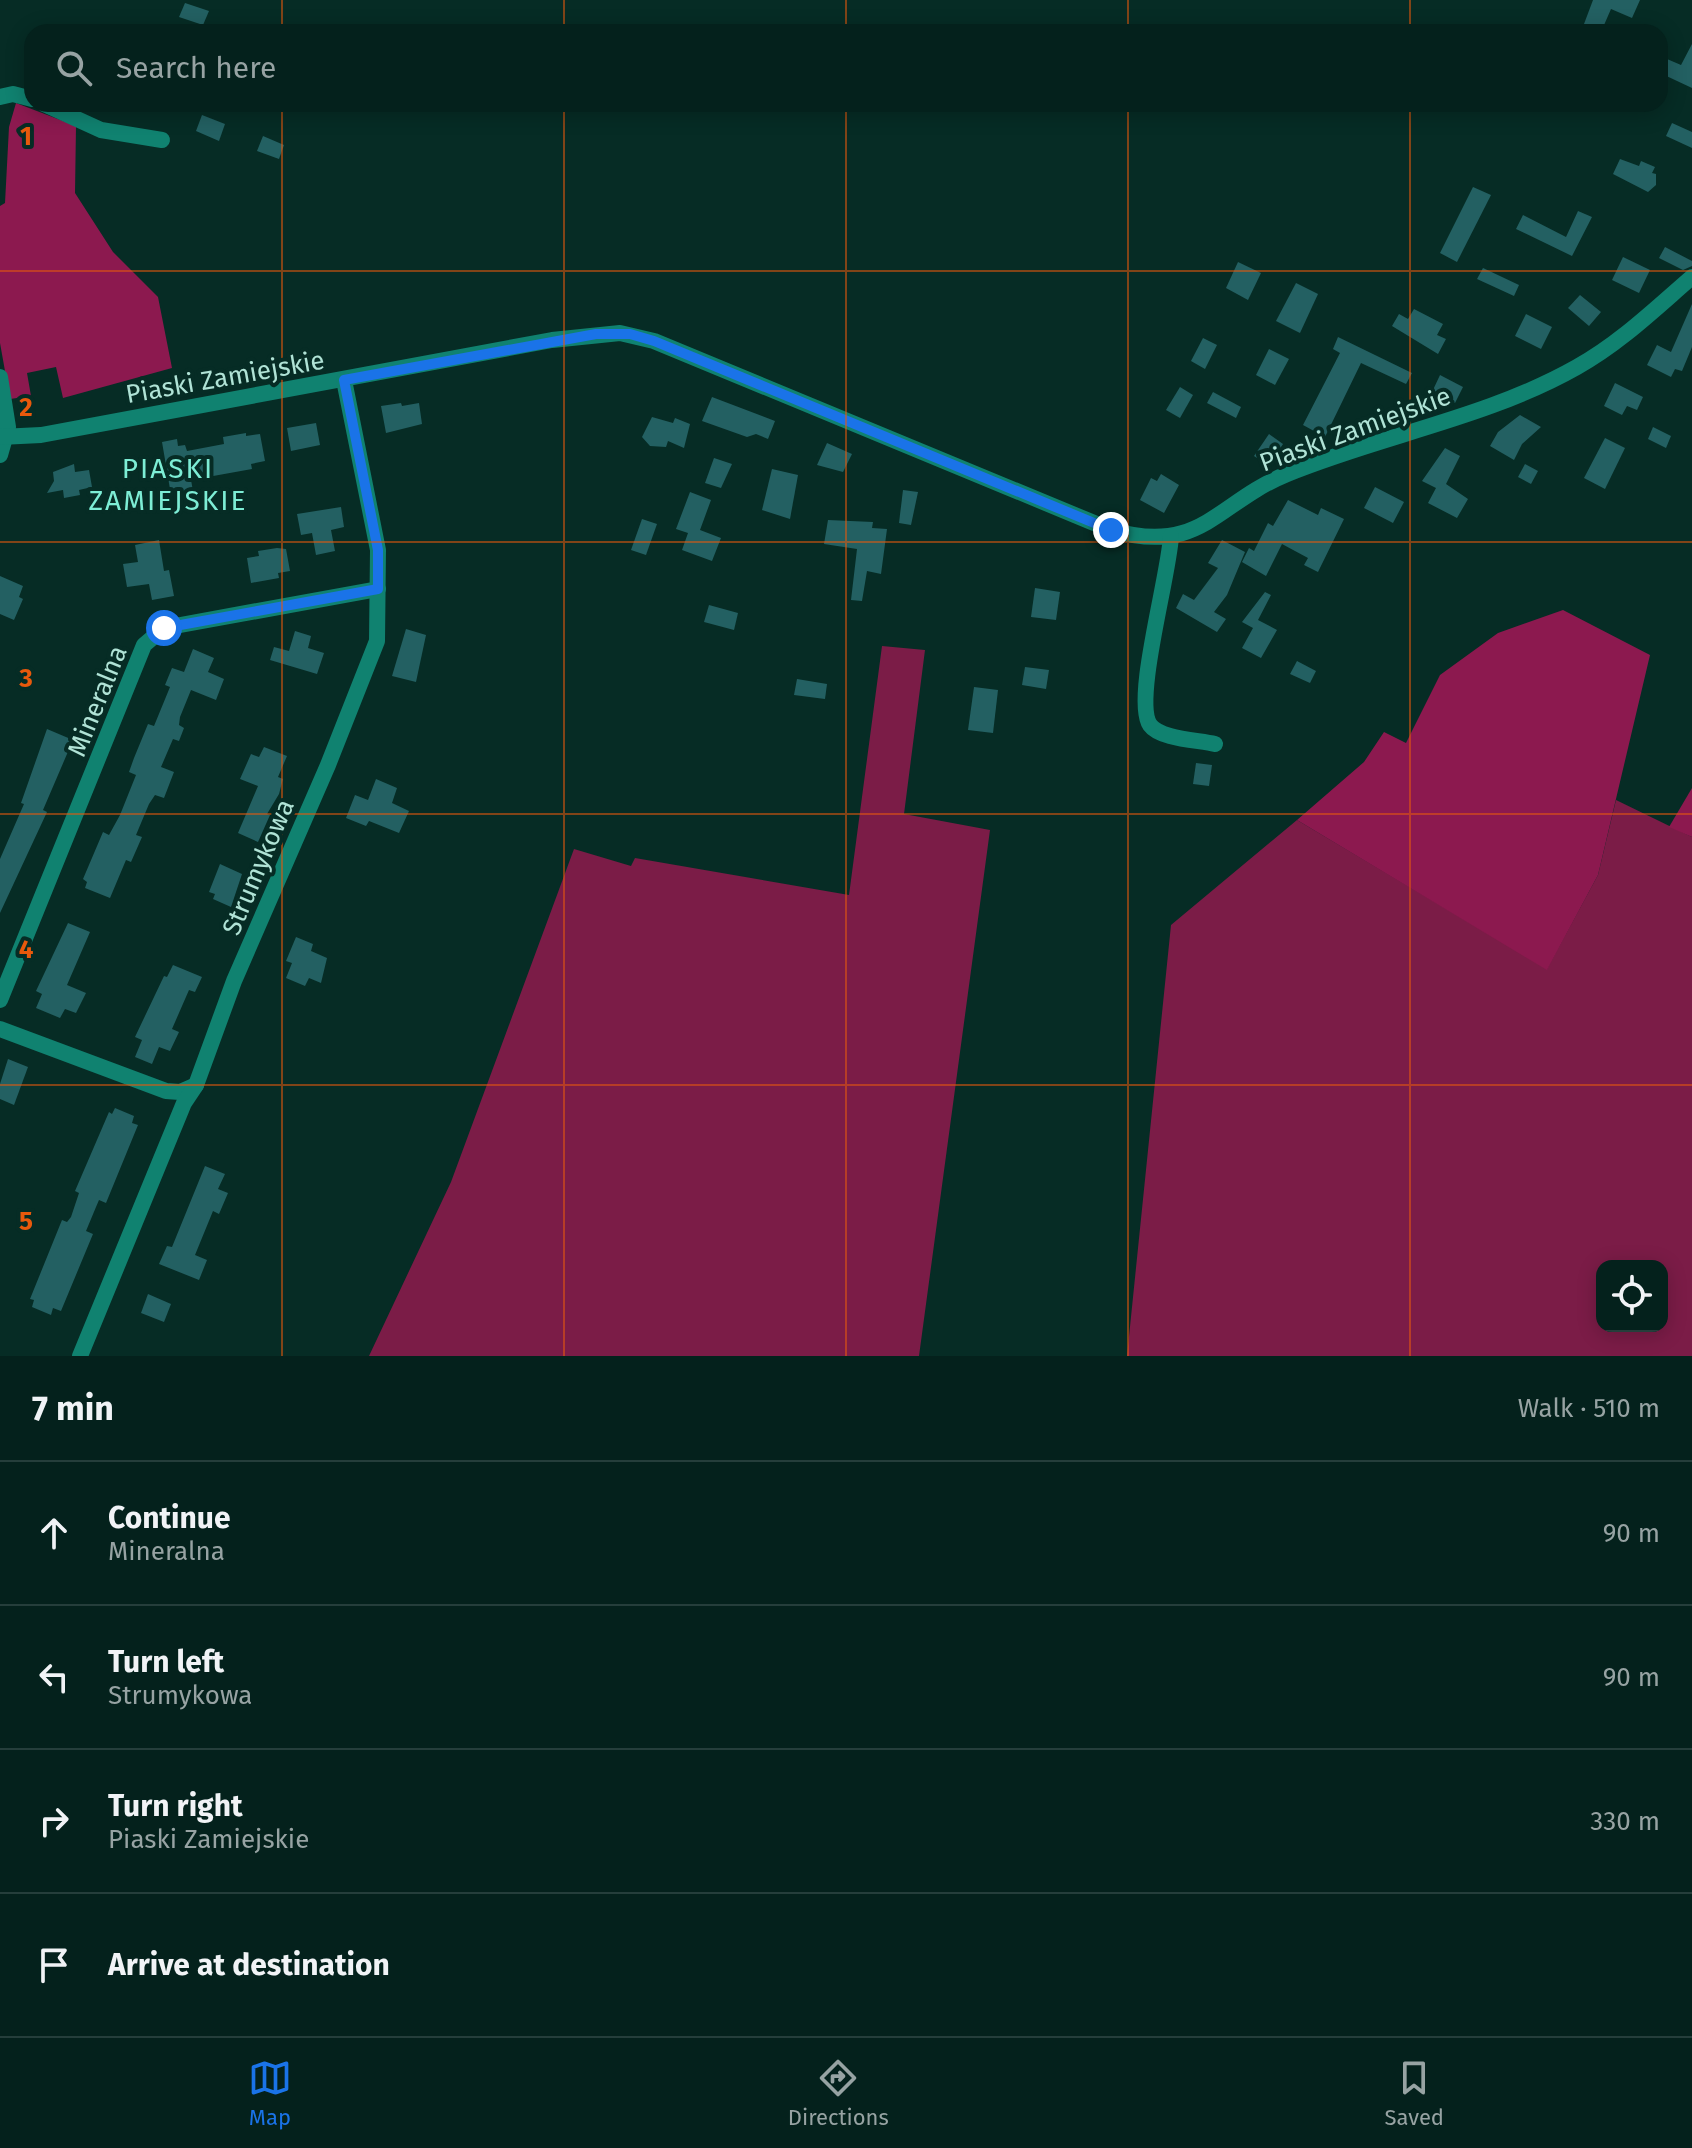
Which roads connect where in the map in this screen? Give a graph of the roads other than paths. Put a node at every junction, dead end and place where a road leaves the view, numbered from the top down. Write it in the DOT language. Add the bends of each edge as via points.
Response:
graph roads {
  1 [pos="0,97"];
  2 [pos="24,97"];
  3 [pos="62,112"];
  4 [pos="162,140"];
  5 [pos="1692,277"];
  6 [pos="0,377"];
  7 [pos="344,380"];
  8 [pos="4,437"];
  9 [pos="0,455"];
  10 [pos="1171,536"];
  11 [pos="378,589"];
  12 [pos="1215,744"];
  13 [pos="0,1000"];
  14 [pos="0,1029"];
  15 [pos="196,1085"];
  16 [pos="80,1356"];
  1 -- 2 [label="street"];
  3 -- 4 [label="street" via="101,130"];
  5 -- 10 [label="street, Piaski Zamiejskie" via="1627,333 1561,376 1514,397 1286,474 1209,523"];
  6 -- 8 [label="street"];
  7 -- 8 [label="street, Piaski Zamiejskie" via="41,435"];
  7 -- 10 [label="street, Piaski Zamiejskie" via="579,336 630,334 1111,530"];
  7 -- 11 [label="street, Strumykowa" via="378,550"];
  8 -- 9 [label="street"];
  10 -- 12 [label="street" via="1170,566 1144,680 1145,712 1159,731"];
  11 -- 13 [label="street, Mineralna" via="164,628 144,645"];
  11 -- 15 [label="street, Strumykowa" via="377,641 234,981"];
  14 -- 15 [label="street" via="166,1091"];
  15 -- 16 [label="street, Strumykowa"];
}
